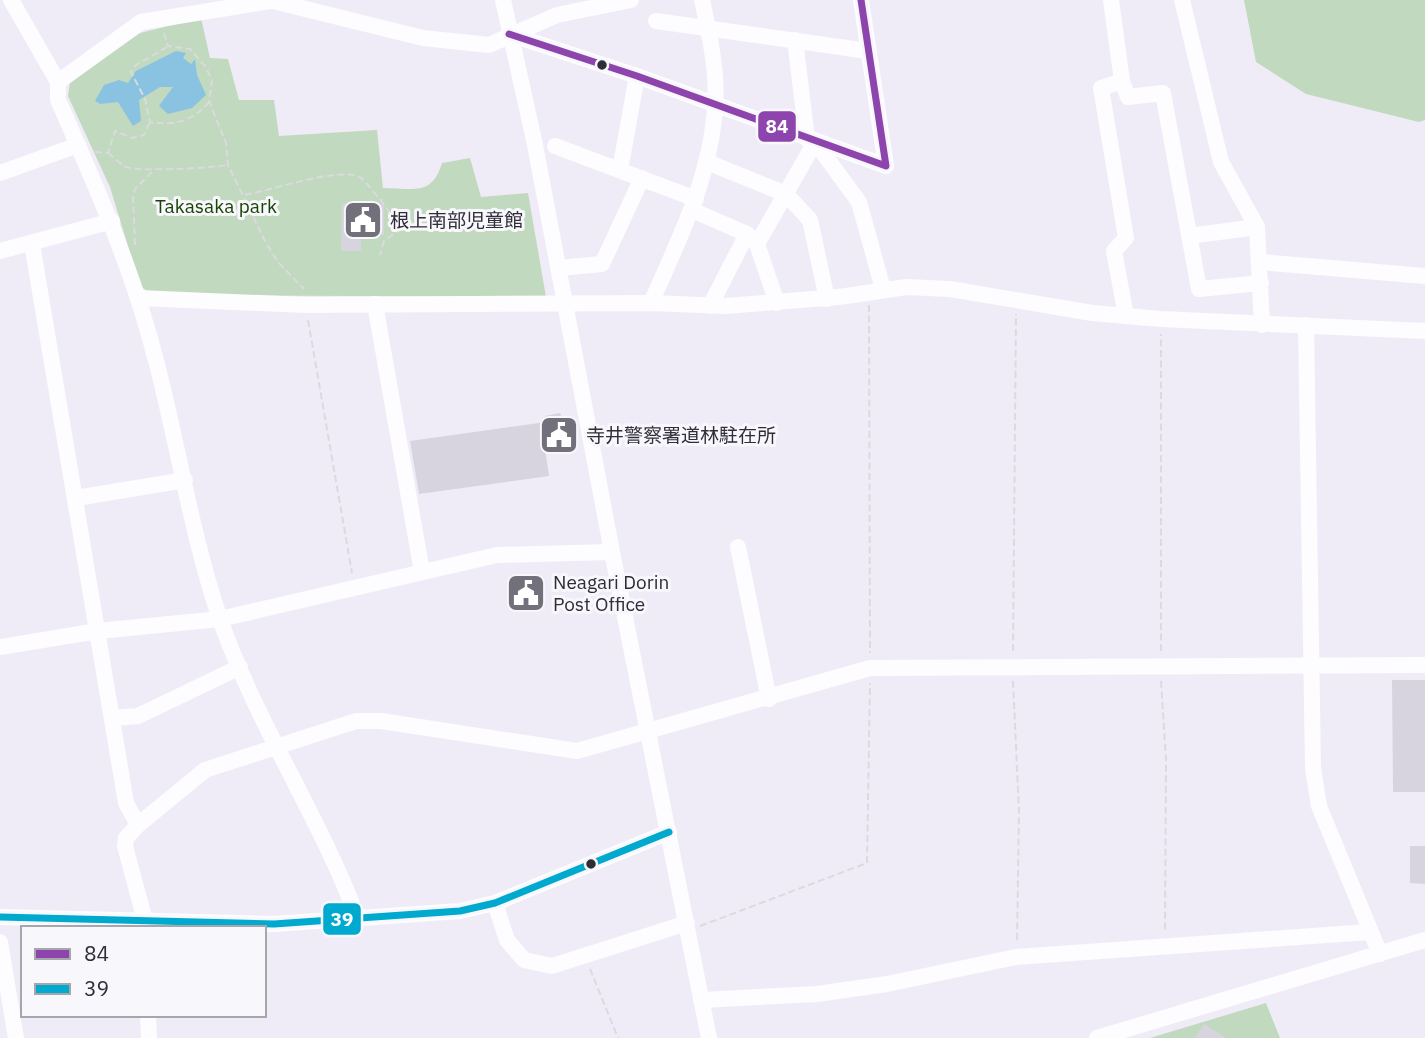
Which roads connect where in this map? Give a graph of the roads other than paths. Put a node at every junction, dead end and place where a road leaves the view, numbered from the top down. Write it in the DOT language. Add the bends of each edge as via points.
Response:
graph roads {
  1 [pos="11,0"];
  2 [pos="503,0"];
  3 [pos="631,0"];
  4 [pos="702,0"];
  5 [pos="861,0"];
  6 [pos="1111,0"];
  7 [pos="1182,0"];
  8 [pos="269,1"];
  9 [pos="322,7"];
  10 [pos="656,20"];
  11 [pos="708,28"];
  12 [pos="509,34"];
  13 [pos="795,40"];
  14 [pos="869,51"];
  15 [pos="637,76"];
  16 [pos="1122,81"];
  17 [pos="58,82"];
  18 [pos="716,104"];
  19 [pos="811,140"];
  20 [pos="78,145"];
  21 [pos="555,146"];
  22 [pos="707,162"];
  23 [pos="620,170"];
  24 [pos="0,173"];
  25 [pos="642,178"];
  26 [pos="786,194"];
  27 [pos="694,205"];
  28 [pos="112,221"];
  29 [pos="1256,227"];
  30 [pos="1189,236"];
  31 [pos="752,239"];
  32 [pos="32,244"];
  33 [pos="0,251"];
  34 [pos="1260,262"];
  35 [pos="559,268"];
  36 [pos="1425,276"];
  37 [pos="1261,283"];
  38 [pos="876,290"];
  39 [pos="139,298"];
  40 [pos="827,299"];
  41 [pos="650,303"];
  42 [pos="777,303"];
  43 [pos="374,304"];
  44 [pos="565,304"];
  45 [pos="710,306"];
  46 [pos="1126,316"];
  47 [pos="1262,325"];
  48 [pos="1306,325"];
  49 [pos="1425,331"];
  50 [pos="184,480"];
  51 [pos="76,498"];
  52 [pos="738,547"];
  53 [pos="612,552"];
  54 [pos="422,572"];
  55 [pos="220,618"];
  56 [pos="98,631"];
  57 [pos="0,647"];
  58 [pos="1425,665"];
  59 [pos="240,667"];
  60 [pos="1310,667"];
  61 [pos="769,699"];
  62 [pos="112,718"];
  63 [pos="648,734"];
  64 [pos="277,746"];
  65 [pos="138,825"];
  66 [pos="669,832"];
  67 [pos="495,903"];
  68 [pos="0,917"];
  69 [pos="357,917"];
  70 [pos="147,925"];
  71 [pos="688,927"];
  72 [pos="1369,932"];
  73 [pos="1425,940"];
  74 [pos="0,942"];
  75 [pos="1380,954"];
  76 [pos="701,1000"];
  77 [pos="148,1017"];
  78 [pos="16,1038"];
  79 [pos="149,1038"];
  80 [pos="709,1038"];
  81 [pos="1097,1038"];
  1 -- 17 [label="street"];
  2 -- 12 [label="street"];
  3 -- 12 [label="street" via="557,15"];
  4 -- 11 [label="street"];
  5 -- 14 [label="street"];
  6 -- 16 [label="street"];
  7 -- 29 [label="street" via="1221,162"];
  8 -- 9 [label="street"];
  8 -- 17 [label="street" via="141,22"];
  9 -- 12 [label="street" via="423,38 462,44 489,45"];
  10 -- 11 [label="street"];
  11 -- 13 [label="street"];
  11 -- 18 [label="street"];
  12 -- 15 [label="street"];
  12 -- 35 [label="street"];
  13 -- 14 [label="street"];
  13 -- 19 [label="street"];
  14 -- 19 [label="street" via="886,166"];
  15 -- 18 [label="street"];
  15 -- 23 [label="street"];
  16 -- 30 [label="street" via="1128,97 1163,93"];
  16 -- 46 [label="street" via="1101,88 1126,238 1114,251"];
  17 -- 20 [label="street" via="58,100"];
  18 -- 19 [label="street"];
  18 -- 22 [label="street"];
  19 -- 26 [label="street"];
  19 -- 38 [label="street" via="859,202"];
  20 -- 24 [label="street"];
  20 -- 28 [label="street"];
  21 -- 23 [label="street"];
  22 -- 26 [label="street"];
  22 -- 27 [label="street"];
  23 -- 25 [label="street"];
  25 -- 27 [label="street"];
  25 -- 35 [label="street" via="602,264"];
  26 -- 31 [label="street"];
  26 -- 40 [label="street" via="810,220"];
  27 -- 31 [label="street"];
  27 -- 41 [label="street"];
  28 -- 32 [label="street"];
  28 -- 39 [label="street"];
  29 -- 30 [label="street"];
  29 -- 34 [label="street"];
  30 -- 37 [label="street" via="1199,289"];
  31 -- 42 [label="street"];
  31 -- 45 [label="street"];
  32 -- 33 [label="street"];
  32 -- 51 [label="street"];
  34 -- 36 [label="street"];
  34 -- 37 [label="street"];
  35 -- 44 [label="street"];
  37 -- 47 [label="street"];
  38 -- 40 [label="street"];
  38 -- 46 [label="street" via="950,289"];
  39 -- 43 [label="street"];
  39 -- 50 [label="street"];
  40 -- 42 [label="street"];
  41 -- 44 [label="street"];
  41 -- 45 [label="street"];
  42 -- 45 [label="street"];
  43 -- 44 [label="street"];
  43 -- 54 [label="street"];
  44 -- 53 [label="street"];
  46 -- 47 [label="street"];
  47 -- 48 [label="street"];
  48 -- 49 [label="street"];
  48 -- 60 [label="street"];
  50 -- 51 [label="street"];
  50 -- 55 [label="street"];
  51 -- 56 [label="street"];
  52 -- 61 [label="street"];
  53 -- 54 [label="street" via="497,555"];
  53 -- 63 [label="street"];
  54 -- 55 [label="street"];
  55 -- 56 [label="street"];
  55 -- 59 [label="street"];
  56 -- 57 [label="street"];
  56 -- 62 [label="street"];
  58 -- 60 [label="street"];
  59 -- 62 [label="street" via="138,716"];
  59 -- 64 [label="street"];
  60 -- 61 [label="street" via="870,668"];
  60 -- 72 [label="street" via="1313,768 1319,806"];
  61 -- 63 [label="street"];
  62 -- 65 [label="street" via="126,803"];
  63 -- 64 [label="street" via="578,751 356,721"];
  63 -- 66 [label="street"];
  64 -- 65 [label="street" via="205,770"];
  64 -- 69 [label="street" via="344,880"];
  65 -- 70 [label="street" via="125,846"];
  66 -- 67 [label="street"];
  66 -- 71 [label="street"];
  67 -- 69 [label="street" via="436,913"];
  67 -- 71 [label="street" via="507,940 524,960 552,966"];
  68 -- 70 [label="street"];
  69 -- 70 [label="street" via="274,924"];
  71 -- 76 [label="street"];
  72 -- 75 [label="street"];
  72 -- 76 [label="street" via="1016,957 829,993"];
  73 -- 75 [label="street"];
  74 -- 78 [label="street"];
  75 -- 81 [label="street"];
  76 -- 80 [label="street"];
  77 -- 79 [label="street"];
}
